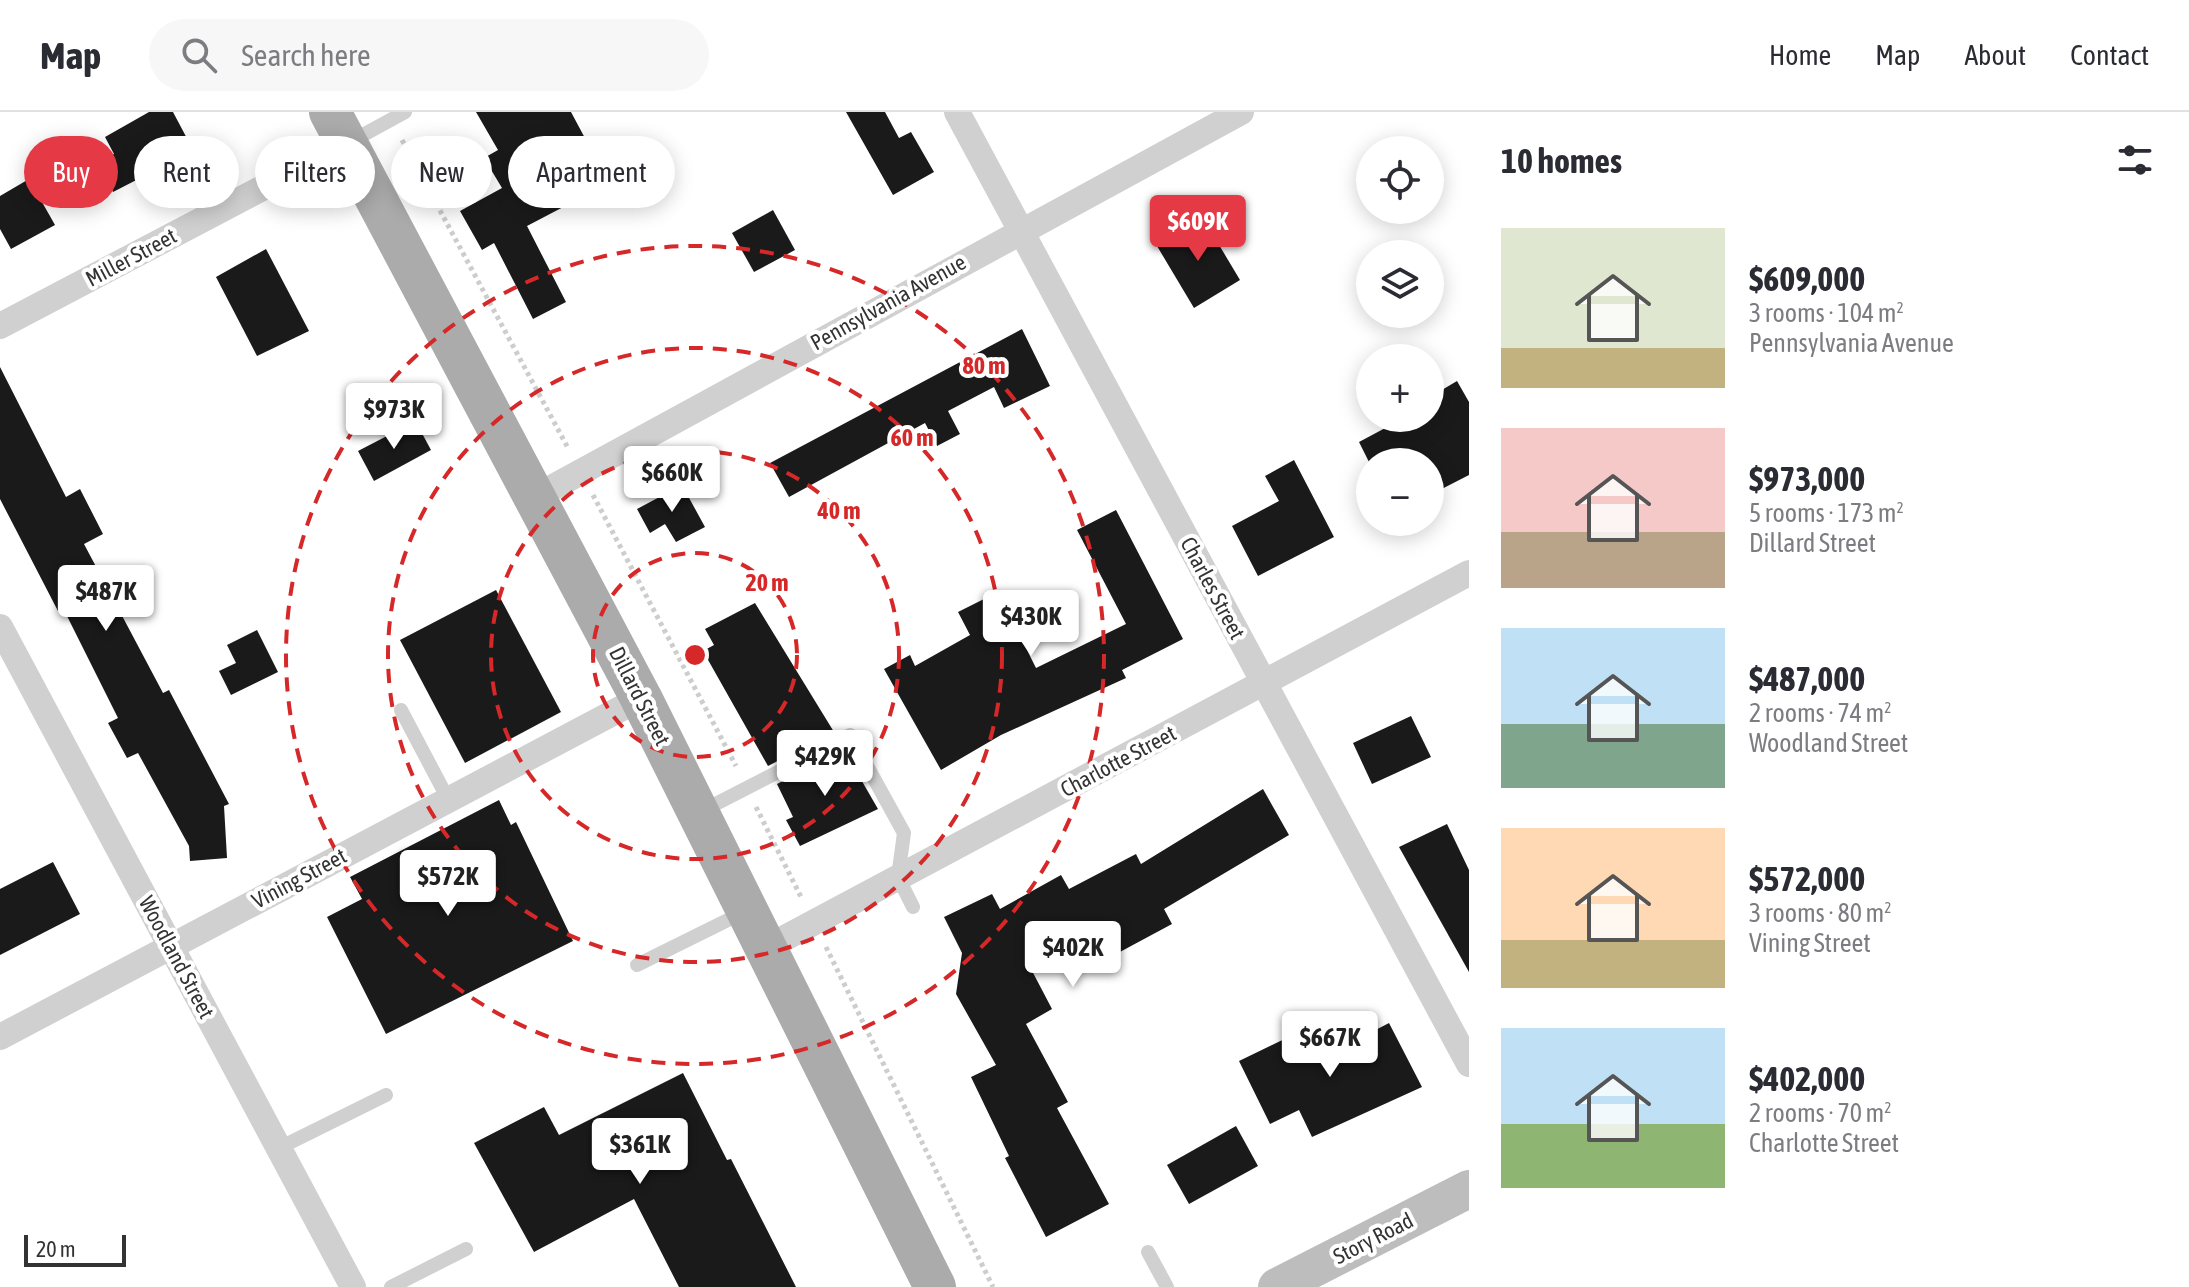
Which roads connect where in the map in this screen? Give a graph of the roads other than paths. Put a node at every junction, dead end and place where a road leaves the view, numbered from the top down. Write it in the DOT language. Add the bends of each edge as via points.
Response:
graph roads {
  1 [pos="957,112"];
  2 [pos="1241,112"];
  3 [pos="398,116"];
  4 [pos="338,128"];
  5 [pos="1020,229"];
  6 [pos="0,326"];
  7 [pos="537,496"];
  8 [pos="1469,573"];
  9 [pos="0,627"];
  10 [pos="1264,684"];
  11 [pos="641,698"];
  12 [pos="401,710"];
  13 [pos="448,799"];
  14 [pos="698,812"];
  15 [pos="898,877"];
  16 [pos="913,907"];
  17 [pos="748,910"];
  18 [pos="171,945"];
  19 [pos="766,948"];
  20 [pos="637,965"];
  21 [pos="0,1037"];
  22 [pos="1469,1064"];
  23 [pos="386,1095"];
  24 [pos="279,1148"];
  25 [pos="1469,1189"];
  26 [pos="466,1249"];
  27 [pos="1148,1252"];
  28 [pos="353,1287"];
  29 [pos="391,1287"];
  30 [pos="935,1287"];
  31 [pos="1167,1287"];
  32 [pos="1277,1287"];
  1 -- 5 [label="street, Charles Street"];
  2 -- 5 [label="street, Pennsylvania Avenue"];
  3 -- 4 [label="lane"];
  4 -- 6 [label="street, Miller Street"];
  4 -- 7 [label="main road, Dillard Street"];
  5 -- 7 [label="street, Pennsylvania Avenue"];
  5 -- 10 [label="street, Charles Street"];
  7 -- 11 [label="main road, Dillard Street"];
  8 -- 10 [label="street, Charlotte Street"];
  9 -- 18 [label="street, Woodland Street"];
  10 -- 15 [label="street, Charlotte Street"];
  10 -- 22 [label="street, Charles Street"];
  11 -- 13 [label="street, Vining Street"];
  11 -- 14 [label="main road, Dillard Street"];
  12 -- 13 [label="lane"];
  13 -- 18 [label="street, Vining Street"];
  14 -- 15 [label="lane" via="850,735 904,833"];
  14 -- 17 [label="main road, Dillard Street"];
  15 -- 16 [label="lane"];
  15 -- 19 [label="street, Charlotte Street"];
  17 -- 19 [label="main road, Dillard Street"];
  17 -- 20 [label="lane"];
  18 -- 21 [label="street, Vining Street"];
  18 -- 24 [label="street, Woodland Street"];
  19 -- 30 [label="main road, Dillard Street"];
  23 -- 24 [label="lane"];
  24 -- 28 [label="street, Woodland Street"];
  25 -- 32 [label="street, Story Road"];
  26 -- 29 [label="lane"];
  27 -- 31 [label="lane"];
}
